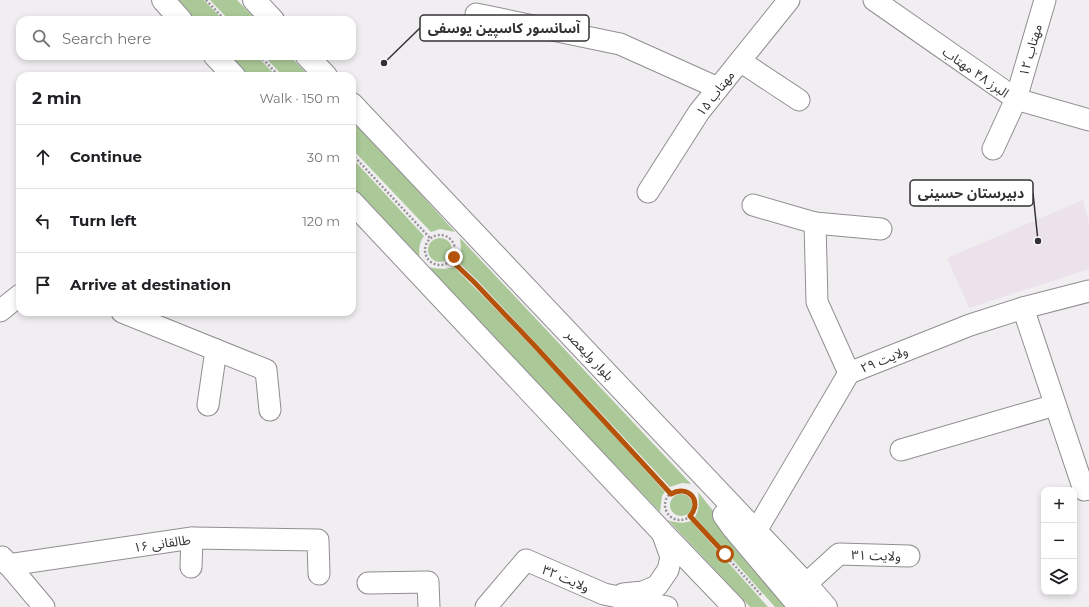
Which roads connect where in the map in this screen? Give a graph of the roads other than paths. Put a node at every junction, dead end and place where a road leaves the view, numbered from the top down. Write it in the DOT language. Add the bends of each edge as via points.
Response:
graph roads {
  1 [pos="163,0"];
  2 [pos="254,0"];
  3 [pos="789,0"];
  4 [pos="874,0"];
  5 [pos="1045,0"];
  6 [pos="476,14"];
  7 [pos="177,16"];
  8 [pos="269,16"];
  9 [pos="219,60"];
  10 [pos="311,60"];
  11 [pos="740,61"];
  12 [pos="230,72"];
  13 [pos="322,72"];
  14 [pos="718,88"];
  15 [pos="1016,99"];
  16 [pos="799,100"];
  17 [pos="356,108"];
  18 [pos="1089,120"];
  19 [pos="993,149"];
  20 [pos="648,192"];
  21 [pos="753,205"];
  22 [pos="356,206"];
  23 [pos="815,223"];
  24 [pos="881,229"];
  25 [pos="1089,291"];
  26 [pos="1023,308"];
  27 [pos="132,316"];
  28 [pos="216,350"];
  29 [pos="849,373"];
  30 [pos="208,405"];
  31 [pos="1055,405"];
  32 [pos="270,410"];
  33 [pos="901,450"];
  34 [pos="685,456"];
  35 [pos="1089,489"];
  36 [pos="756,531"];
  37 [pos="662,532"];
  38 [pos="192,538"];
  39 [pos="909,556"];
  40 [pos="4,560"];
  41 [pos="191,567"];
  42 [pos="319,574"];
  43 [pos="368,583"];
  44 [pos="806,584"];
  45 [pos="604,594"];
  46 [pos="44,607"];
  47 [pos="429,607"];
  48 [pos="486,607"];
  49 [pos="667,607"];
  50 [pos="734,607"];
  51 [pos="800,607"];
  52 [pos="826,607"];
  1 -- 7 [label="main road"];
  2 -- 8 [label="main road"];
  3 -- 11 [label="street, مهتاب ۱۵"];
  4 -- 15 [label="street, البرز ۴۸ مهتاب"];
  5 -- 15 [label="street, مهتاب ۱۲"];
  6 -- 14 [label="street" via="620,44"];
  9 -- 12 [label="main road"];
  10 -- 13 [label="main road"];
  11 -- 14 [label="street, مهتاب ۱۵"];
  11 -- 16 [label="street"];
  14 -- 20 [label="street, مهتاب ۱۵" via="699,112"];
  15 -- 18 [label="street, البرز ۴۸ مهتاب"];
  15 -- 19 [label="street, مهتاب ۱۲"];
  17 -- 34 [label="main road, بلوار ولیعصر"];
  21 -- 23 [label="street"];
  22 -- 37 [label="main road"];
  23 -- 24 [label="street"];
  23 -- 29 [label="street" via="817,302"];
  25 -- 26 [label="street, ولایت ٢٩"];
  26 -- 29 [label="street, ولایت ٢٩" via="970,325"];
  26 -- 31 [label="street"];
  27 -- 28 [label="street"];
  28 -- 30 [label="street"];
  28 -- 32 [label="street" via="266,370"];
  29 -- 36 [label="street, ولایت ٢٩"];
  31 -- 33 [label="street"];
  31 -- 35 [label="street" via="1084,490"];
  34 -- 36 [label="main road, بلوار ولیعصر"];
  34 -- 51 [label="main road" via="734,529"];
  36 -- 44 [label="main road, بلوار ولیعصر"];
  37 -- 45 [label="street" via="670,557 668,570 657,586 643,592"];
  37 -- 50 [label="main road"];
  38 -- 40 [label="street, طالقانی ۱۶"];
  38 -- 41 [label="street"];
  38 -- 42 [label="street, طالقانی ۱۶" via="318,540"];
  39 -- 44 [label="street, ولایت ۳۱" via="839,554"];
  40 -- 46 [label="street"];
  43 -- 47 [label="street" via="428,582"];
  44 -- 52 [label="main road, بلوار ولیعصر"];
  45 -- 48 [label="street, ولایت ۳۲" via="526,560"];
  45 -- 49 [label="street, ولایت ۳۲"];
}
